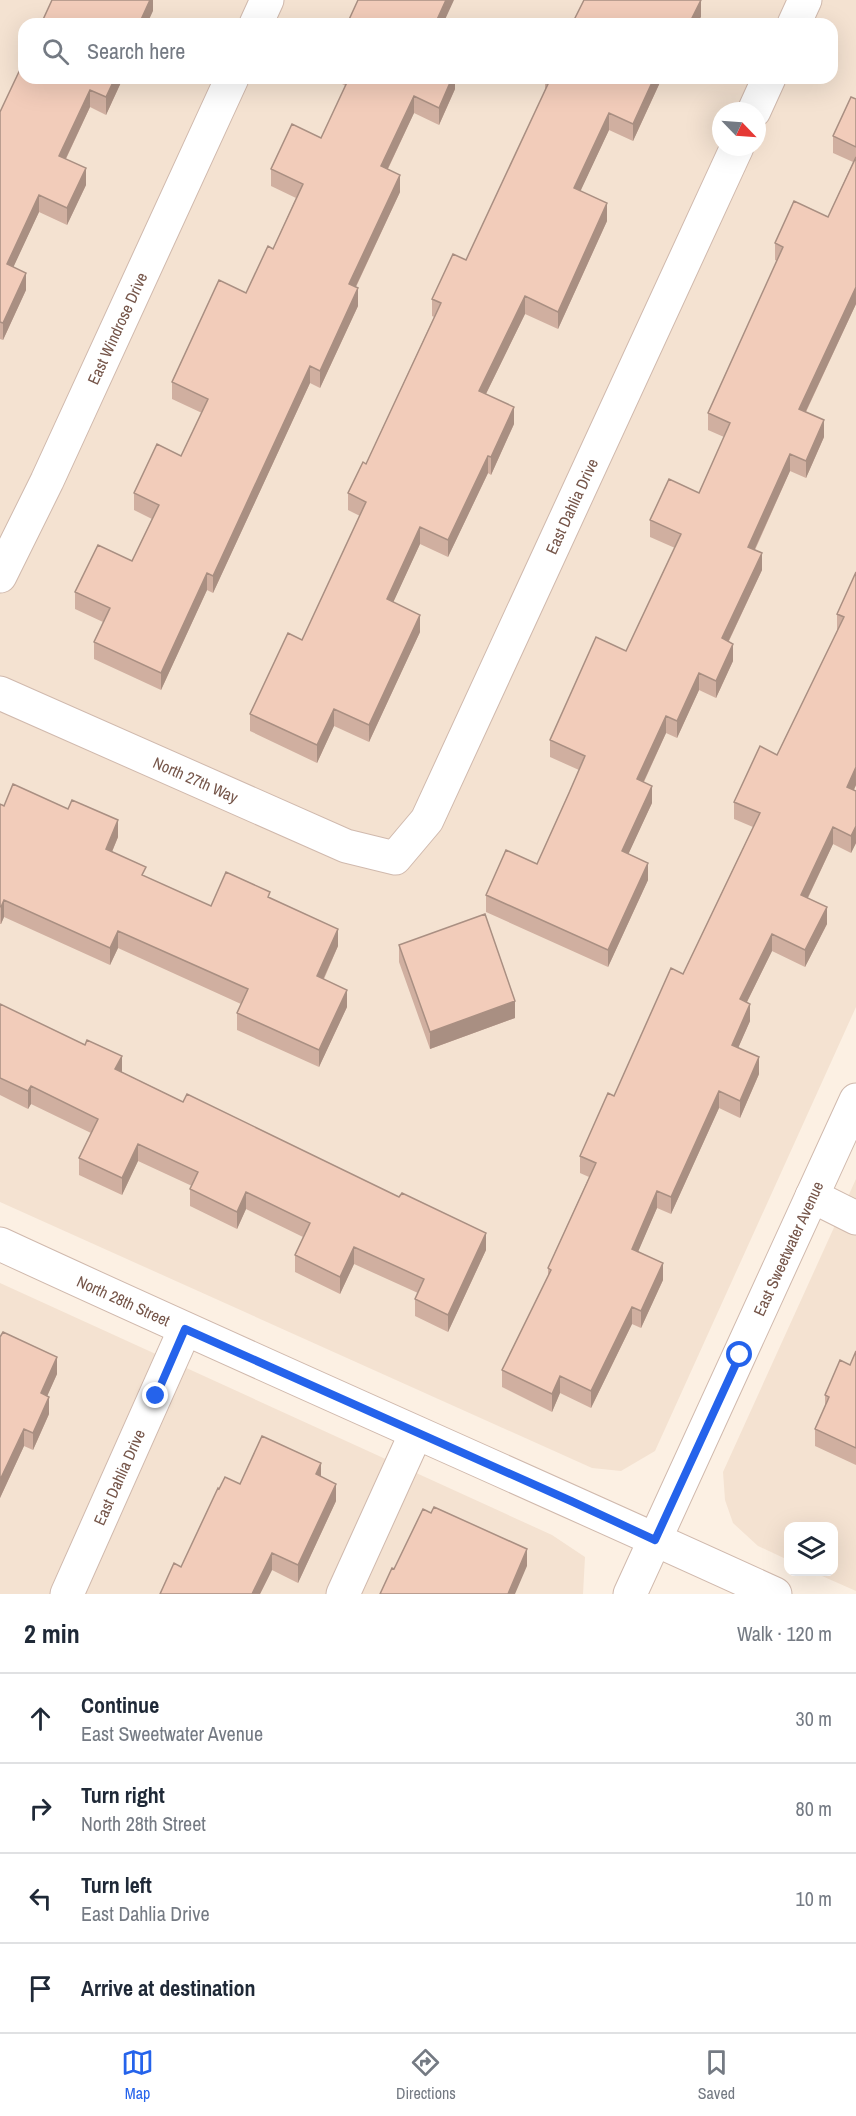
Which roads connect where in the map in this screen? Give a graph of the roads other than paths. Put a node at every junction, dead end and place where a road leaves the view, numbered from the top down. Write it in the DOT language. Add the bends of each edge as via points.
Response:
graph roads {
  1 [pos="267,0"];
  2 [pos="805,0"];
  3 [pos="259,18"];
  4 [pos="797,18"];
  5 [pos="229,84"];
  6 [pos="766,84"];
  7 [pos="757,102"];
  8 [pos="733,156"];
  9 [pos="0,576"];
  10 [pos="0,693"];
  11 [pos="395,858"];
  12 [pos="856,1100"];
  13 [pos="812,1196"];
  14 [pos="856,1218"];
  15 [pos="0,1244"];
  16 [pos="185,1329"];
  17 [pos="416,1433"];
  18 [pos="655,1540"];
  19 [pos="67,1594"];
  20 [pos="343,1594"];
  21 [pos="630,1594"];
  22 [pos="775,1594"];
  1 -- 3 [label="street"];
  2 -- 4 [label="street"];
  5 -- 9 [label="street, East Windrose Drive"];
  6 -- 7 [label="street"];
  8 -- 11 [label="street, East Dahlia Drive" via="428,820"];
  10 -- 11 [label="street, North 27th Way" via="346,846"];
  12 -- 13 [label="street, East Sweetwater Avenue"];
  13 -- 14 [label="street"];
  13 -- 18 [label="street, East Sweetwater Avenue"];
  15 -- 16 [label="street, North 28th Street"];
  16 -- 17 [label="street, North 28th Street"];
  16 -- 19 [label="street, East Dahlia Drive"];
  17 -- 18 [label="street, North 28th Street"];
  17 -- 20 [label="street"];
  18 -- 21 [label="street, East Sweetwater Avenue"];
  18 -- 22 [label="street, North 28th Street"];
}
